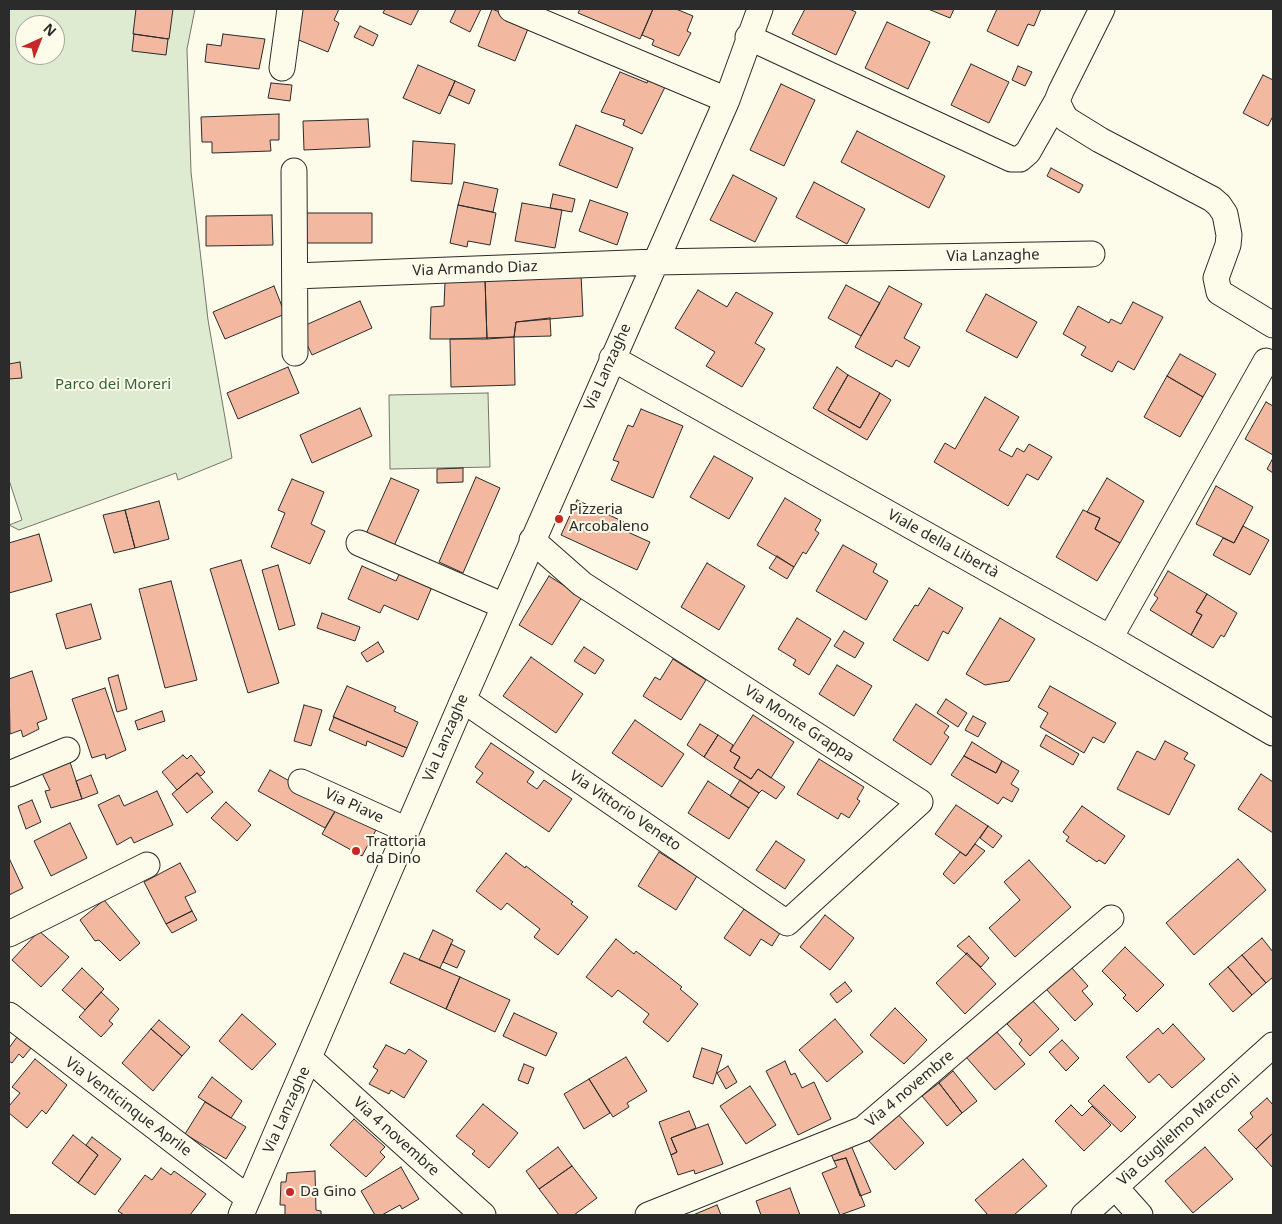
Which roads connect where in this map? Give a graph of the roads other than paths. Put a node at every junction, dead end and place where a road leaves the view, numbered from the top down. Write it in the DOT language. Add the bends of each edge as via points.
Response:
graph roads {
  1 [pos="290,9"];
  2 [pos="511,9"];
  3 [pos="760,9"];
  4 [pos="1102,9"];
  5 [pos="748,37"];
  6 [pos="282,68"];
  7 [pos="727,100"];
  8 [pos="1057,101"];
  9 [pos="294,171"];
  10 [pos="1092,254"];
  11 [pos="655,262"];
  12 [pos="295,276"];
  13 [pos="1273,325"];
  14 [pos="295,353"];
  15 [pos="612,358"];
  16 [pos="1266,361"];
  17 [pos="532,540"];
  18 [pos="359,543"];
  19 [pos="504,606"];
  20 [pos="1110,638"];
  21 [pos="463,700"];
  22 [pos="1273,733"];
  23 [pos="67,750"];
  24 [pos="9,774"];
  25 [pos="301,782"];
  26 [pos="407,830"];
  27 [pos="147,865"];
  28 [pos="1111,918"];
  29 [pos="788,923"];
  30 [pos="9,934"];
  31 [pos="9,1015"];
  32 [pos="1273,1044"];
  33 [pos="309,1058"];
  34 [pos="1116,1187"];
  35 [pos="244,1207"];
  36 [pos="483,1215"];
  37 [pos="648,1215"];
  38 [pos="1084,1215"];
  39 [pos="1140,1215"];
  1 -- 6 [label="street"];
  2 -- 7 [label="street"];
  3 -- 5 [label="street, Via Lanzaghe"];
  4 -- 8 [label="street"];
  5 -- 7 [label="street, Via Lanzaghe"];
  5 -- 8 [label="street" via="1011,159 1020,159 1028,152"];
  7 -- 11 [label="street, Via Lanzaghe"];
  8 -- 13 [label="street" via="1066,119 1219,205 1229,235 1216,278 1218,292"];
  9 -- 12 [label="street"];
  10 -- 11 [label="street, Via Lanzaghe"];
  11 -- 12 [label="street, Via Armando Diaz"];
  11 -- 15 [label="street, Via Lanzaghe"];
  12 -- 14 [label="street"];
  15 -- 17 [label="street, Via Lanzaghe"];
  15 -- 20 [label="street, Viale della Libertà"];
  16 -- 20 [label="street"];
  17 -- 19 [label="street, Via Lanzaghe"];
  17 -- 29 [label="street, Via Monte Grappa" via="582,584 920,802"];
  18 -- 19 [label="street"];
  19 -- 21 [label="street, Via Lanzaghe"];
  20 -- 22 [label="street, Viale della Libertà"];
  21 -- 26 [label="street, Via Lanzaghe"];
  21 -- 29 [label="street, Via Vittorio Veneto"];
  23 -- 24 [label="street"];
  25 -- 26 [label="street, Via Piave"];
  26 -- 33 [label="street, Via Lanzaghe"];
  27 -- 30 [label="street"];
  28 -- 37 [label="street, Via 4 novembre" via="863,1129"];
  31 -- 35 [label="street, Via Venticinque Aprile"];
  32 -- 34 [label="street, Via Guglielmo Marconi"];
  33 -- 35 [label="street, Via Lanzaghe"];
  33 -- 36 [label="street, Via 4 novembre"];
  34 -- 38 [label="street, Via Guglielmo Marconi"];
  34 -- 39 [label="street"];
}
